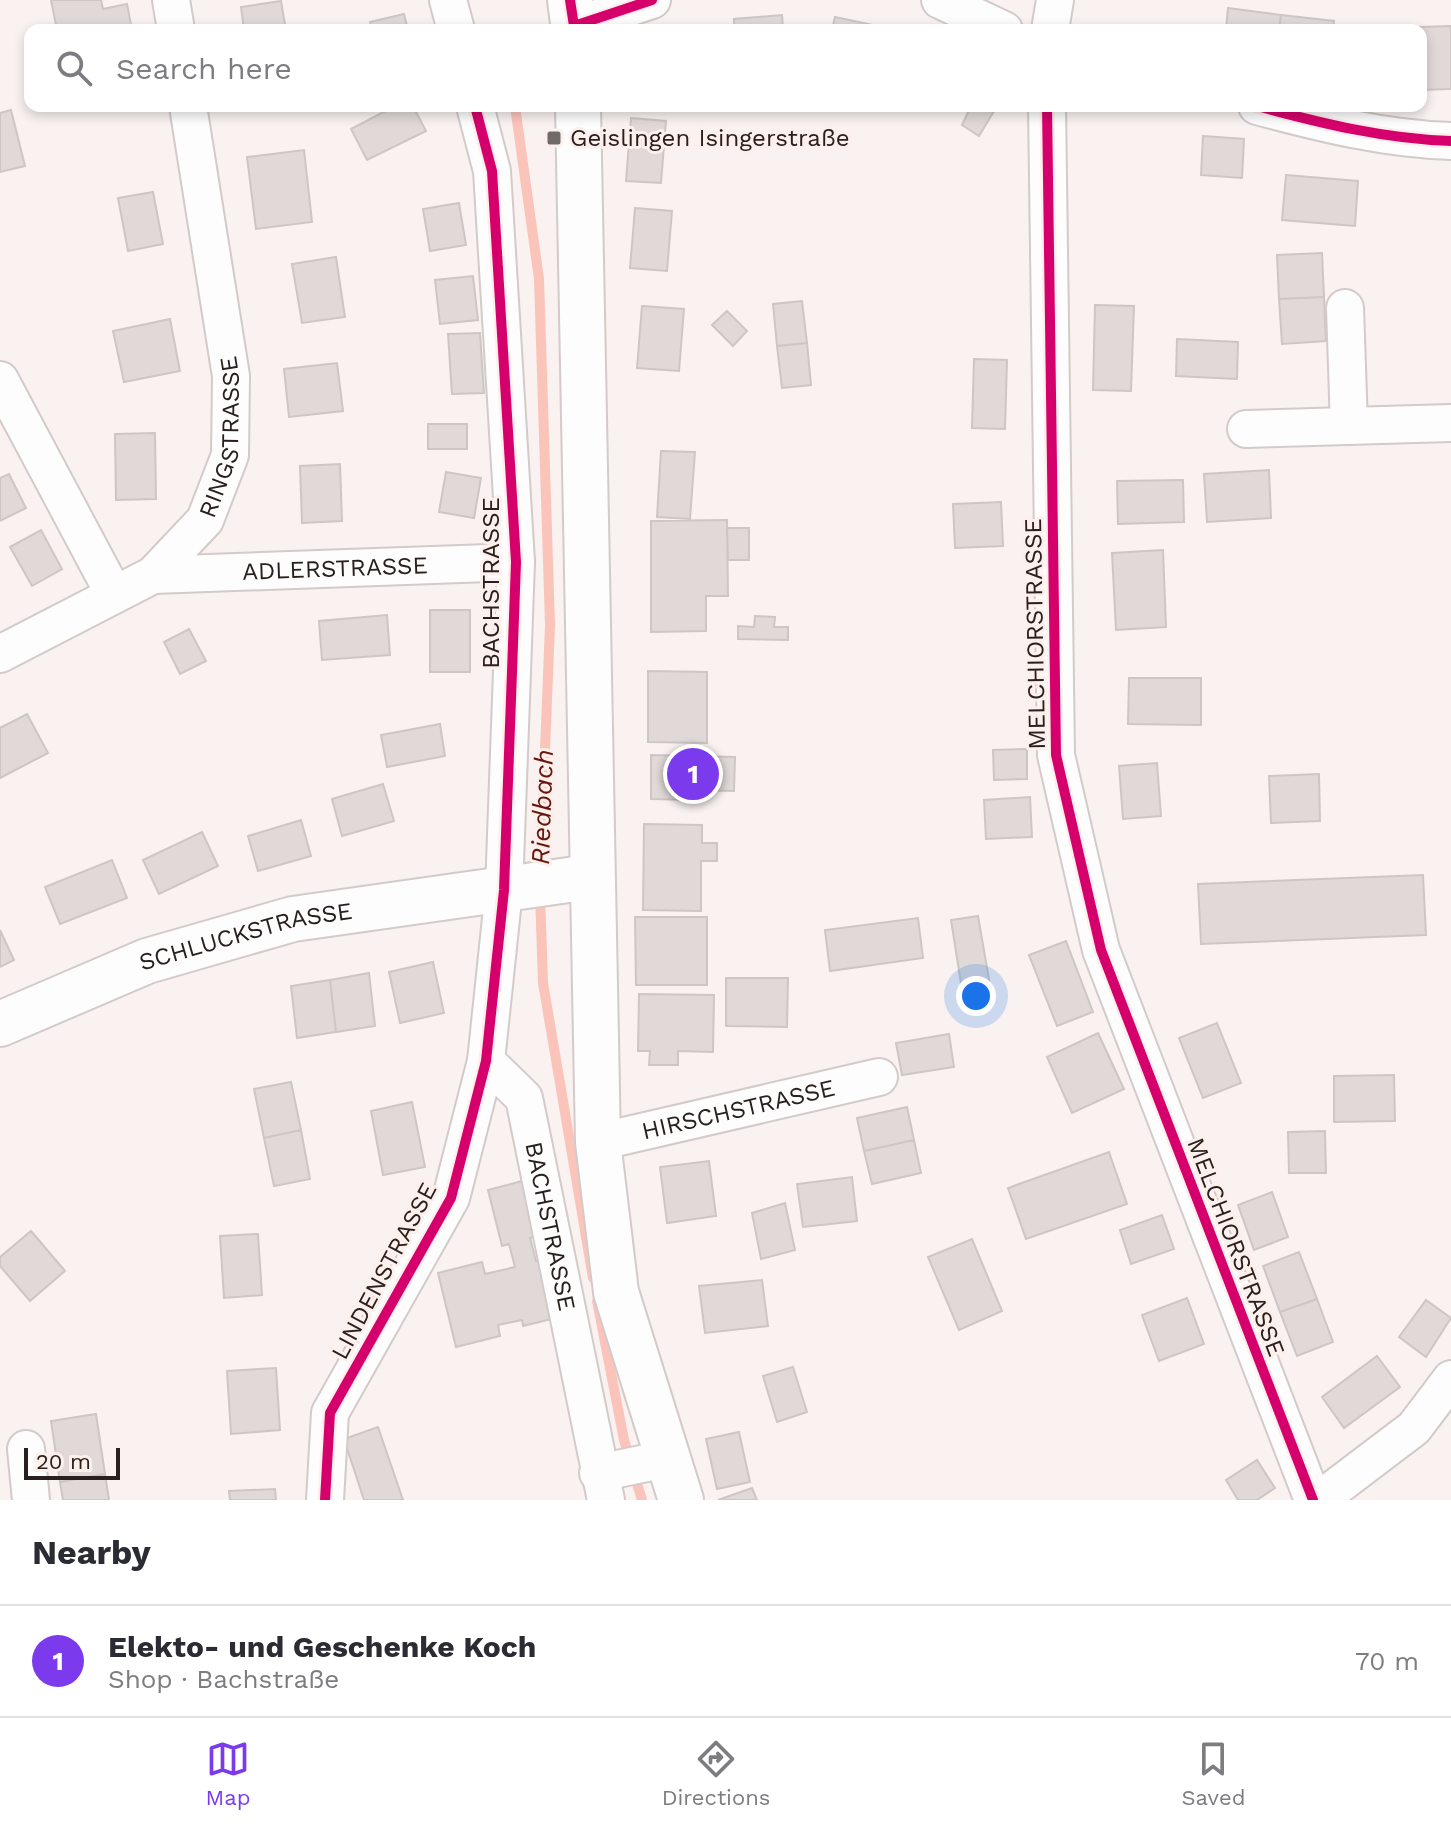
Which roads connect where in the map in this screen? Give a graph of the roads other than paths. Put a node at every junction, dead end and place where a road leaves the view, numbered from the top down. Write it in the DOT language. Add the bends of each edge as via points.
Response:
graph roads {
  1 [pos="171,0"];
  2 [pos="448,0"];
  3 [pos="652,0"];
  4 [pos="940,0"];
  5 [pos="1055,0"];
  6 [pos="573,19"];
  7 [pos="175,24"];
  8 [pos="454,24"];
  9 [pos="991,24"];
  10 [pos="1051,24"];
  11 [pos="189,112"];
  12 [pos="477,112"];
  13 [pos="578,112"];
  14 [pos="1047,112"];
  15 [pos="1280,112"];
  16 [pos="1451,141"];
  17 [pos="1345,308"];
  18 [pos="0,380"];
  19 [pos="1451,423"];
  20 [pos="1349,426"];
  21 [pos="1246,429"];
  22 [pos="516,562"];
  23 [pos="153,575"];
  24 [pos="114,594"];
  25 [pos="0,654"];
  26 [pos="578,879"];
  27 [pos="512,889"];
  28 [pos="0,1024"];
  29 [pos="486,1061"];
  30 [pos="879,1077"];
  31 [pos="598,1142"];
  32 [pos="1451,1379"];
  33 [pos="26,1449"];
  34 [pos="626,1473"];
  35 [pos="31,1500"];
  36 [pos="325,1500"];
  37 [pos="681,1500"];
  38 [pos="1316,1500"];
  1 -- 7 [label="street"];
  2 -- 8 [label="street"];
  3 -- 6 [label="street"];
  4 -- 9 [label="street"];
  5 -- 10 [label="street"];
  11 -- 23 [label="street, RINGSTRASSE" via="231,376 230,455 205,520"];
  12 -- 22 [label="street, BACHSTRASSE" via="492,171"];
  13 -- 26 [label="street, BACHSTRASSE" via="586,387"];
  14 -- 38 [label="street, MELCHIORSTRASSE" via="1056,755 1101,950"];
  15 -- 16 [label="street" via="1420,140"];
  17 -- 20 [label="street"];
  18 -- 24 [label="street"];
  19 -- 20 [label="street"];
  20 -- 21 [label="street"];
  22 -- 23 [label="street, ADLERSTRASSE"];
  22 -- 27 [label="street, BACHSTRASSE"];
  23 -- 24 [label="street, RINGSTRASSE"];
  24 -- 25 [label="street, RINGSTRASSE"];
  26 -- 27 [label="street, SCHLUCKSTRASSE"];
  26 -- 31 [label="street, BACHSTRASSE"];
  27 -- 28 [label="street, SCHLUCKSTRASSE" via="293,919 147,961"];
  27 -- 29 [label="street, BACHSTRASSE"];
  29 -- 34 [label="street, BACHSTRASSE" via="524,1098"];
  29 -- 36 [label="street, LINDENSTRASSE" via="451,1198 330,1413"];
  30 -- 31 [label="street, HIRSCHSTRASSE"];
  31 -- 34 [label="street, BACHSTRASSE" via="616,1292"];
  32 -- 38 [label="street" via="1414,1428"];
  33 -- 35 [label="street"];
  34 -- 37 [label="street, BACHSTRASSE"];
}
